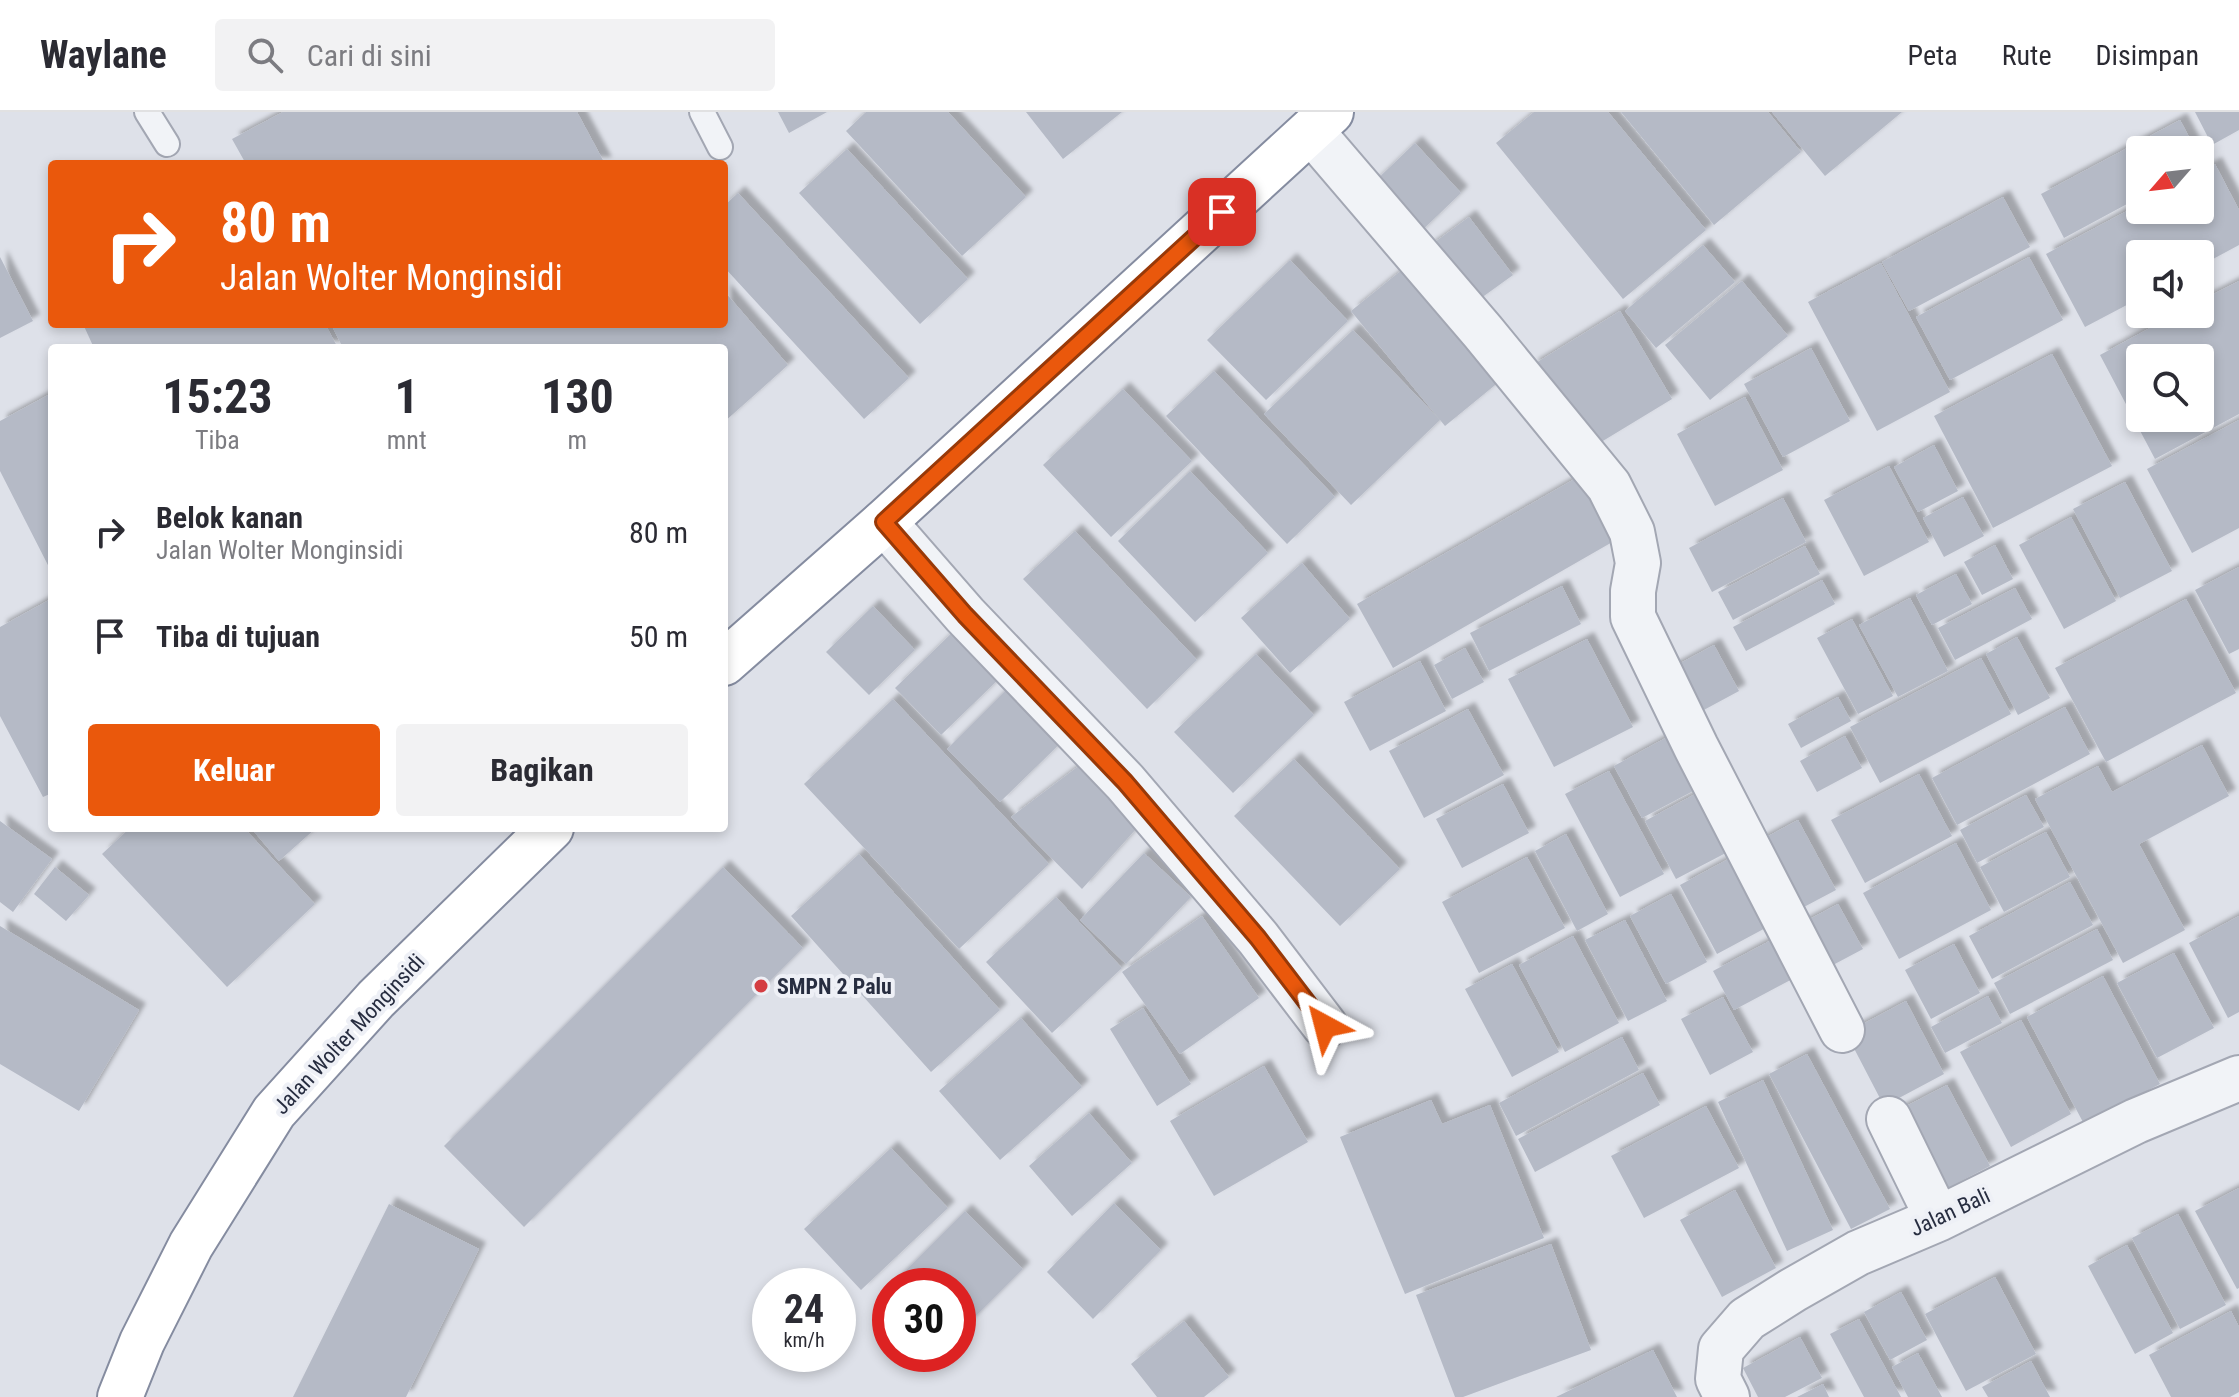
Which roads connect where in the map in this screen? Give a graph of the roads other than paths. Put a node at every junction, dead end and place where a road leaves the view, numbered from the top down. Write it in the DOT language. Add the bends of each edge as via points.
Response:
graph roads {
  1 [pos="147,112"];
  2 [pos="702,112"];
  3 [pos="1321,122"];
  4 [pos="167,144"];
  5 [pos="720,147"];
  6 [pos="884,522"];
  7 [pos="728,659"];
  8 [pos="547,832"];
  9 [pos="1325,1026"];
  10 [pos="1842,1030"];
  11 [pos="2239,1078"];
  12 [pos="1889,1119"];
  13 [pos="1938,1219"];
  14 [pos="120,1397"];
  15 [pos="1727,1397"];
  1 -- 4 [label="lane"];
  2 -- 5 [label="lane"];
  3 -- 6 [label="highway"];
  3 -- 10 [label="street" via="1609,486 1632,532 1638,563 1633,617"];
  6 -- 7 [label="highway"];
  6 -- 9 [label="street" via="1125,782"];
  8 -- 14 [label="highway, Jalan Wolter Monginsidi" via="376,999 274,1112 191,1245"];
  11 -- 13 [label="street, Jalan Bali" via="2136,1121"];
  12 -- 13 [label="street"];
  13 -- 15 [label="street, Jalan Bali" via="1858,1253 1747,1319 1721,1349 1718,1379"];
}
